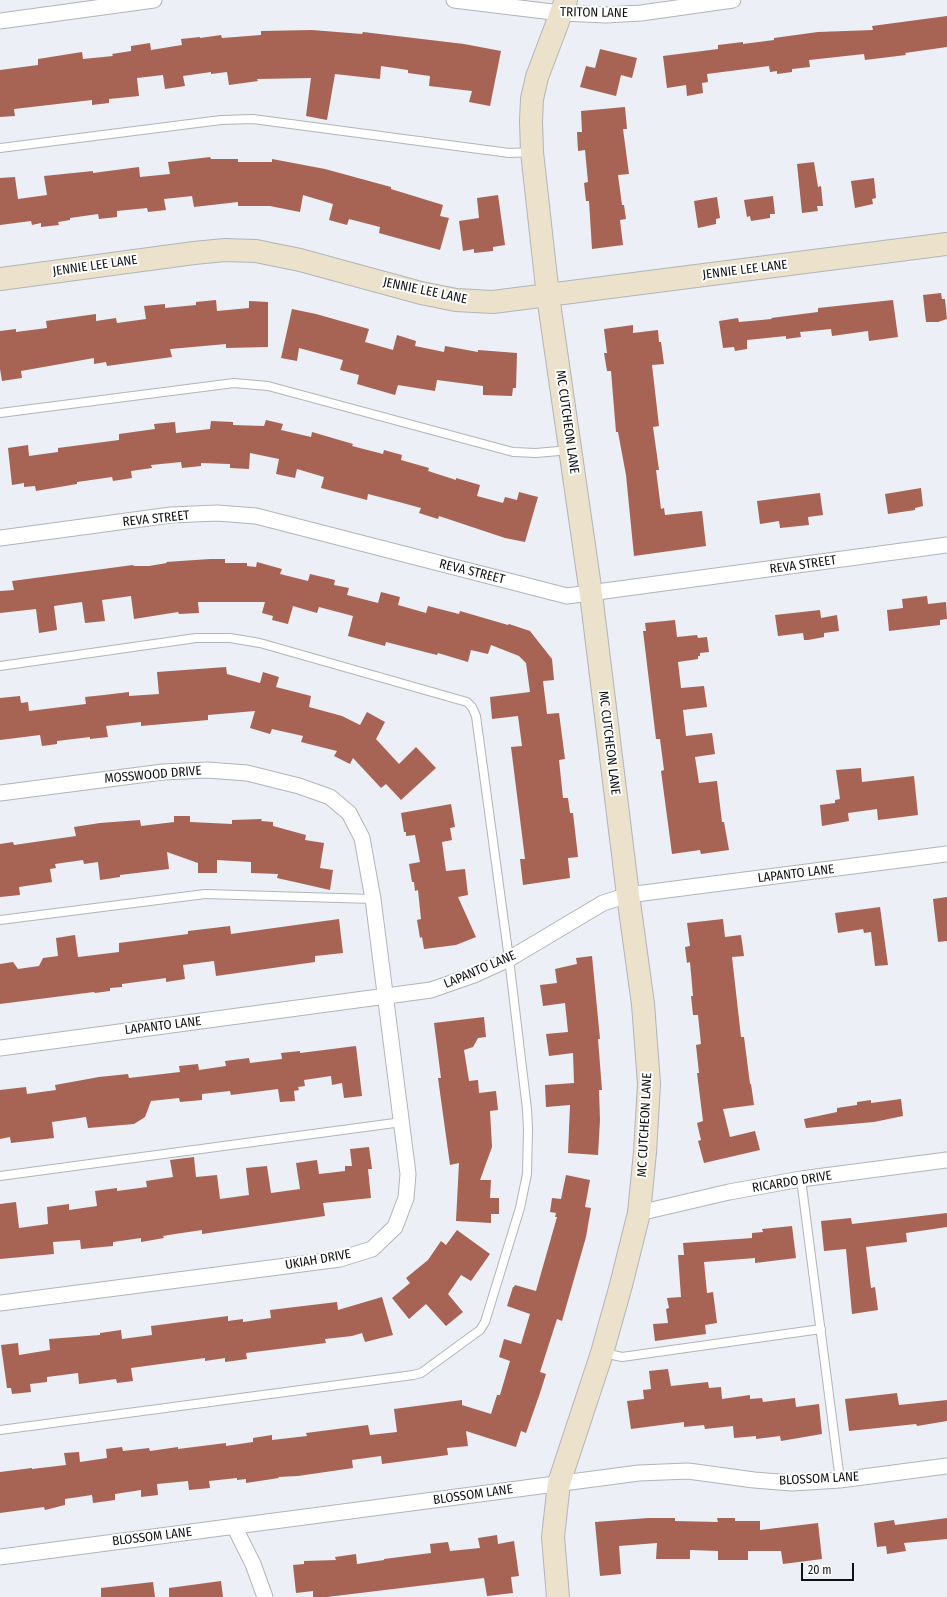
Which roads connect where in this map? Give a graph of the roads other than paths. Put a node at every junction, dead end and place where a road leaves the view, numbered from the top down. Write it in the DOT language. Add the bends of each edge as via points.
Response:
graph roads {
  1 [pos="154,0"];
  2 [pos="454,0"];
  3 [pos="733,0"];
  4 [pos="564,6"];
  5 [pos="0,21"];
  6 [pos="0,148"];
  7 [pos="532,152"];
  8 [pos="947,244"];
  9 [pos="0,279"];
  10 [pos="548,296"];
  11 [pos="0,413"];
  12 [pos="571,450"];
  13 [pos="0,538"];
  14 [pos="947,545"];
  15 [pos="591,594"];
  16 [pos="0,666"];
  17 [pos="0,793"];
  18 [pos="947,854"];
  19 [pos="628,895"];
  20 [pos="373,899"];
  21 [pos="0,920"];
  22 [pos="509,959"];
  23 [pos="386,997"];
  24 [pos="0,1048"];
  25 [pos="402,1122"];
  26 [pos="947,1160"];
  27 [pos="0,1176"];
  28 [pos="801,1179"];
  29 [pos="639,1213"];
  30 [pos="0,1303"];
  31 [pos="821,1330"];
  32 [pos="602,1353"];
  33 [pos="0,1430"];
  34 [pos="947,1466"];
  35 [pos="840,1480"];
  36 [pos="559,1483"];
  37 [pos="234,1526"];
  38 [pos="0,1557"];
  39 [pos="265,1597"];
  40 [pos="558,1597"];
  1 -- 5 [label="street"];
  2 -- 4 [label="street, TRITON LANE"];
  3 -- 4 [label="street, TRITON LANE" via="641,13 606,15"];
  4 -- 7 [label="street, MC CUTCHEON LANE" via="537,77 532,99"];
  6 -- 7 [label="lane" via="221,120 253,119 509,153"];
  7 -- 10 [label="street, MC CUTCHEON LANE"];
  8 -- 10 [label="street, JENNIE LEE LANE"];
  9 -- 10 [label="street, JENNIE LEE LANE" via="225,250 256,251 300,260 456,300 493,302"];
  10 -- 12 [label="street, MC CUTCHEON LANE"];
  11 -- 12 [label="lane" via="234,382 268,386 513,452"];
  12 -- 15 [label="street, MC CUTCHEON LANE"];
  13 -- 15 [label="street, REVA STREET" via="171,515 256,516 567,596"];
  14 -- 15 [label="street, REVA STREET"];
  15 -- 19 [label="street, MC CUTCHEON LANE"];
  16 -- 22 [label="lane" via="196,638 230,638 260,643 467,702 476,716"];
  17 -- 20 [label="street, MOSSWOOD DRIVE" via="163,772 207,770 247,773 299,786 330,797 349,813 362,838"];
  18 -- 19 [label="street, LAPANTO LANE"];
  19 -- 22 [label="street, LAPANTO LANE" via="603,903"];
  19 -- 29 [label="street, MC CUTCHEON LANE" via="643,1004 648,1084"];
  20 -- 21 [label="lane" via="205,894"];
  20 -- 23 [label="street, MOSSWOOD DRIVE"];
  22 -- 23 [label="street, LAPANTO LANE" via="431,990"];
  22 -- 33 [label="lane" via="527,1109 527,1174 507,1254 485,1322 480,1330 421,1373 413,1375"];
  23 -- 24 [label="street, LAPANTO LANE"];
  23 -- 25 [label="street, UKIAH DRIVE"];
  25 -- 27 [label="lane"];
  25 -- 30 [label="street, UKIAH DRIVE" via="408,1174 406,1198 395,1227 372,1249 340,1259"];
  26 -- 28 [label="street, RICARDO DRIVE"];
  28 -- 29 [label="street, RICARDO DRIVE" via="729,1192"];
  28 -- 31 [label="lane"];
  29 -- 32 [label="street, MC CUTCHEON LANE"];
  31 -- 32 [label="lane" via="622,1357"];
  31 -- 35 [label="lane"];
  32 -- 36 [label="street, MC CUTCHEON LANE"];
  34 -- 35 [label="street, BLOSSOM LANE"];
  35 -- 36 [label="street, BLOSSOM LANE" via="792,1483 688,1471 639,1473"];
  36 -- 37 [label="street, BLOSSOM LANE"];
  36 -- 40 [label="street, MC CUTCHEON LANE" via="553,1537"];
  37 -- 38 [label="street, BLOSSOM LANE"];
  37 -- 39 [label="street" via="253,1564"];
}
